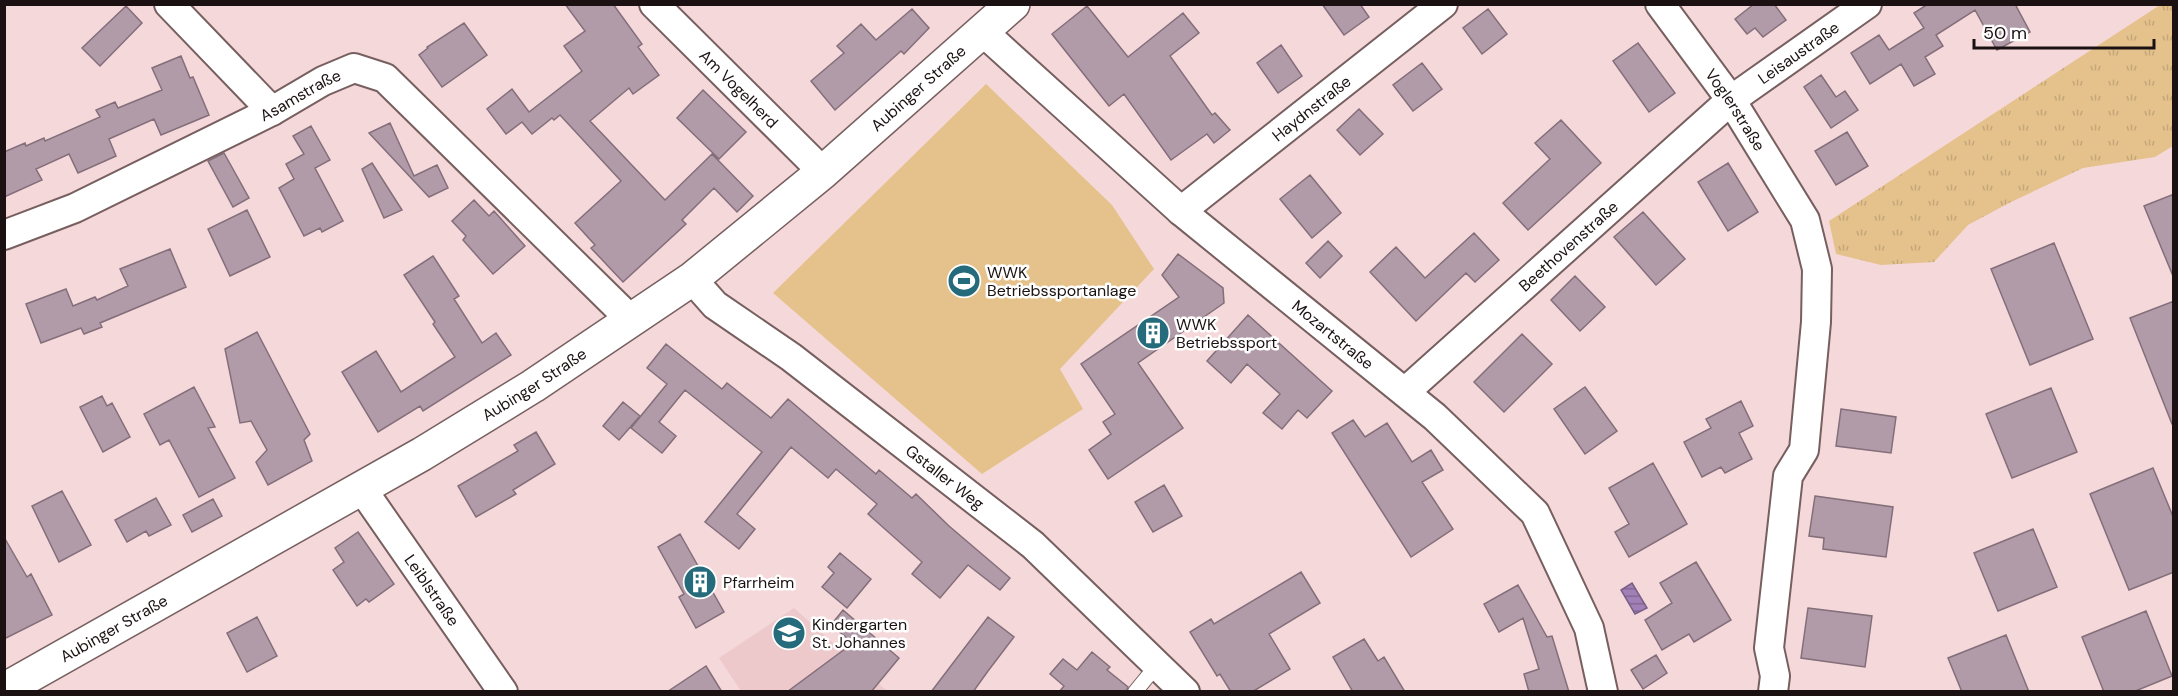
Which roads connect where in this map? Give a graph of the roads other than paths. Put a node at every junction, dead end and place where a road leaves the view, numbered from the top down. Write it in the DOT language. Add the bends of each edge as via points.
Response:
graph roads {
  1 [pos="169,4"];
  2 [pos="654,4"];
  3 [pos="1014,4"];
  4 [pos="1443,4"];
  5 [pos="1660,4"];
  6 [pos="1867,4"];
  7 [pos="982,31"];
  8 [pos="1731,100"];
  9 [pos="272,111"];
  10 [pos="823,172"];
  11 [pos="1181,211"];
  12 [pos="4,235"];
  13 [pos="692,279"];
  14 [pos="630,319"];
  15 [pos="1405,392"];
  16 [pos="362,489"];
  17 [pos="1157,665"];
  18 [pos="4,690"];
  19 [pos="503,692"];
  20 [pos="1135,692"];
  21 [pos="1185,692"];
  22 [pos="1603,692"];
  23 [pos="1773,692"];
  1 -- 9 [label="street"];
  2 -- 10 [label="street, Am Vogelherd"];
  3 -- 7 [label="street, Aubinger Straße"];
  4 -- 11 [label="street, Haydnstraße"];
  5 -- 8 [label="street, Voglerstraße"];
  6 -- 8 [label="street, Leisaustraße"];
  7 -- 10 [label="street, Aubinger Straße"];
  7 -- 11 [label="street, Mozartstraße"];
  8 -- 15 [label="street, Beethovenstraße"];
  8 -- 23 [label="street, Voglerstraße" via="1805,220 1817,269 1816,322 1803,450 1788,476 1769,648 1775,676"];
  9 -- 12 [label="street, Asamstraße" via="75,208"];
  9 -- 14 [label="street, Asamstraße" via="354,68 385,78"];
  10 -- 13 [label="street, Aubinger Straße"];
  11 -- 15 [label="street, Mozartstraße"];
  13 -- 14 [label="street, Aubinger Straße"];
  13 -- 17 [label="street, Gstaller Weg" via="716,305 791,357 1033,545"];
  14 -- 16 [label="street, Aubinger Straße" via="533,386"];
  15 -- 22 [label="street, Mozartstraße" via="1535,513 1589,628"];
  16 -- 18 [label="street, Aubinger Straße"];
  16 -- 19 [label="street, Leiblstraße"];
  17 -- 20 [label="lane"];
  17 -- 21 [label="street, Gstaller Weg"];
}
